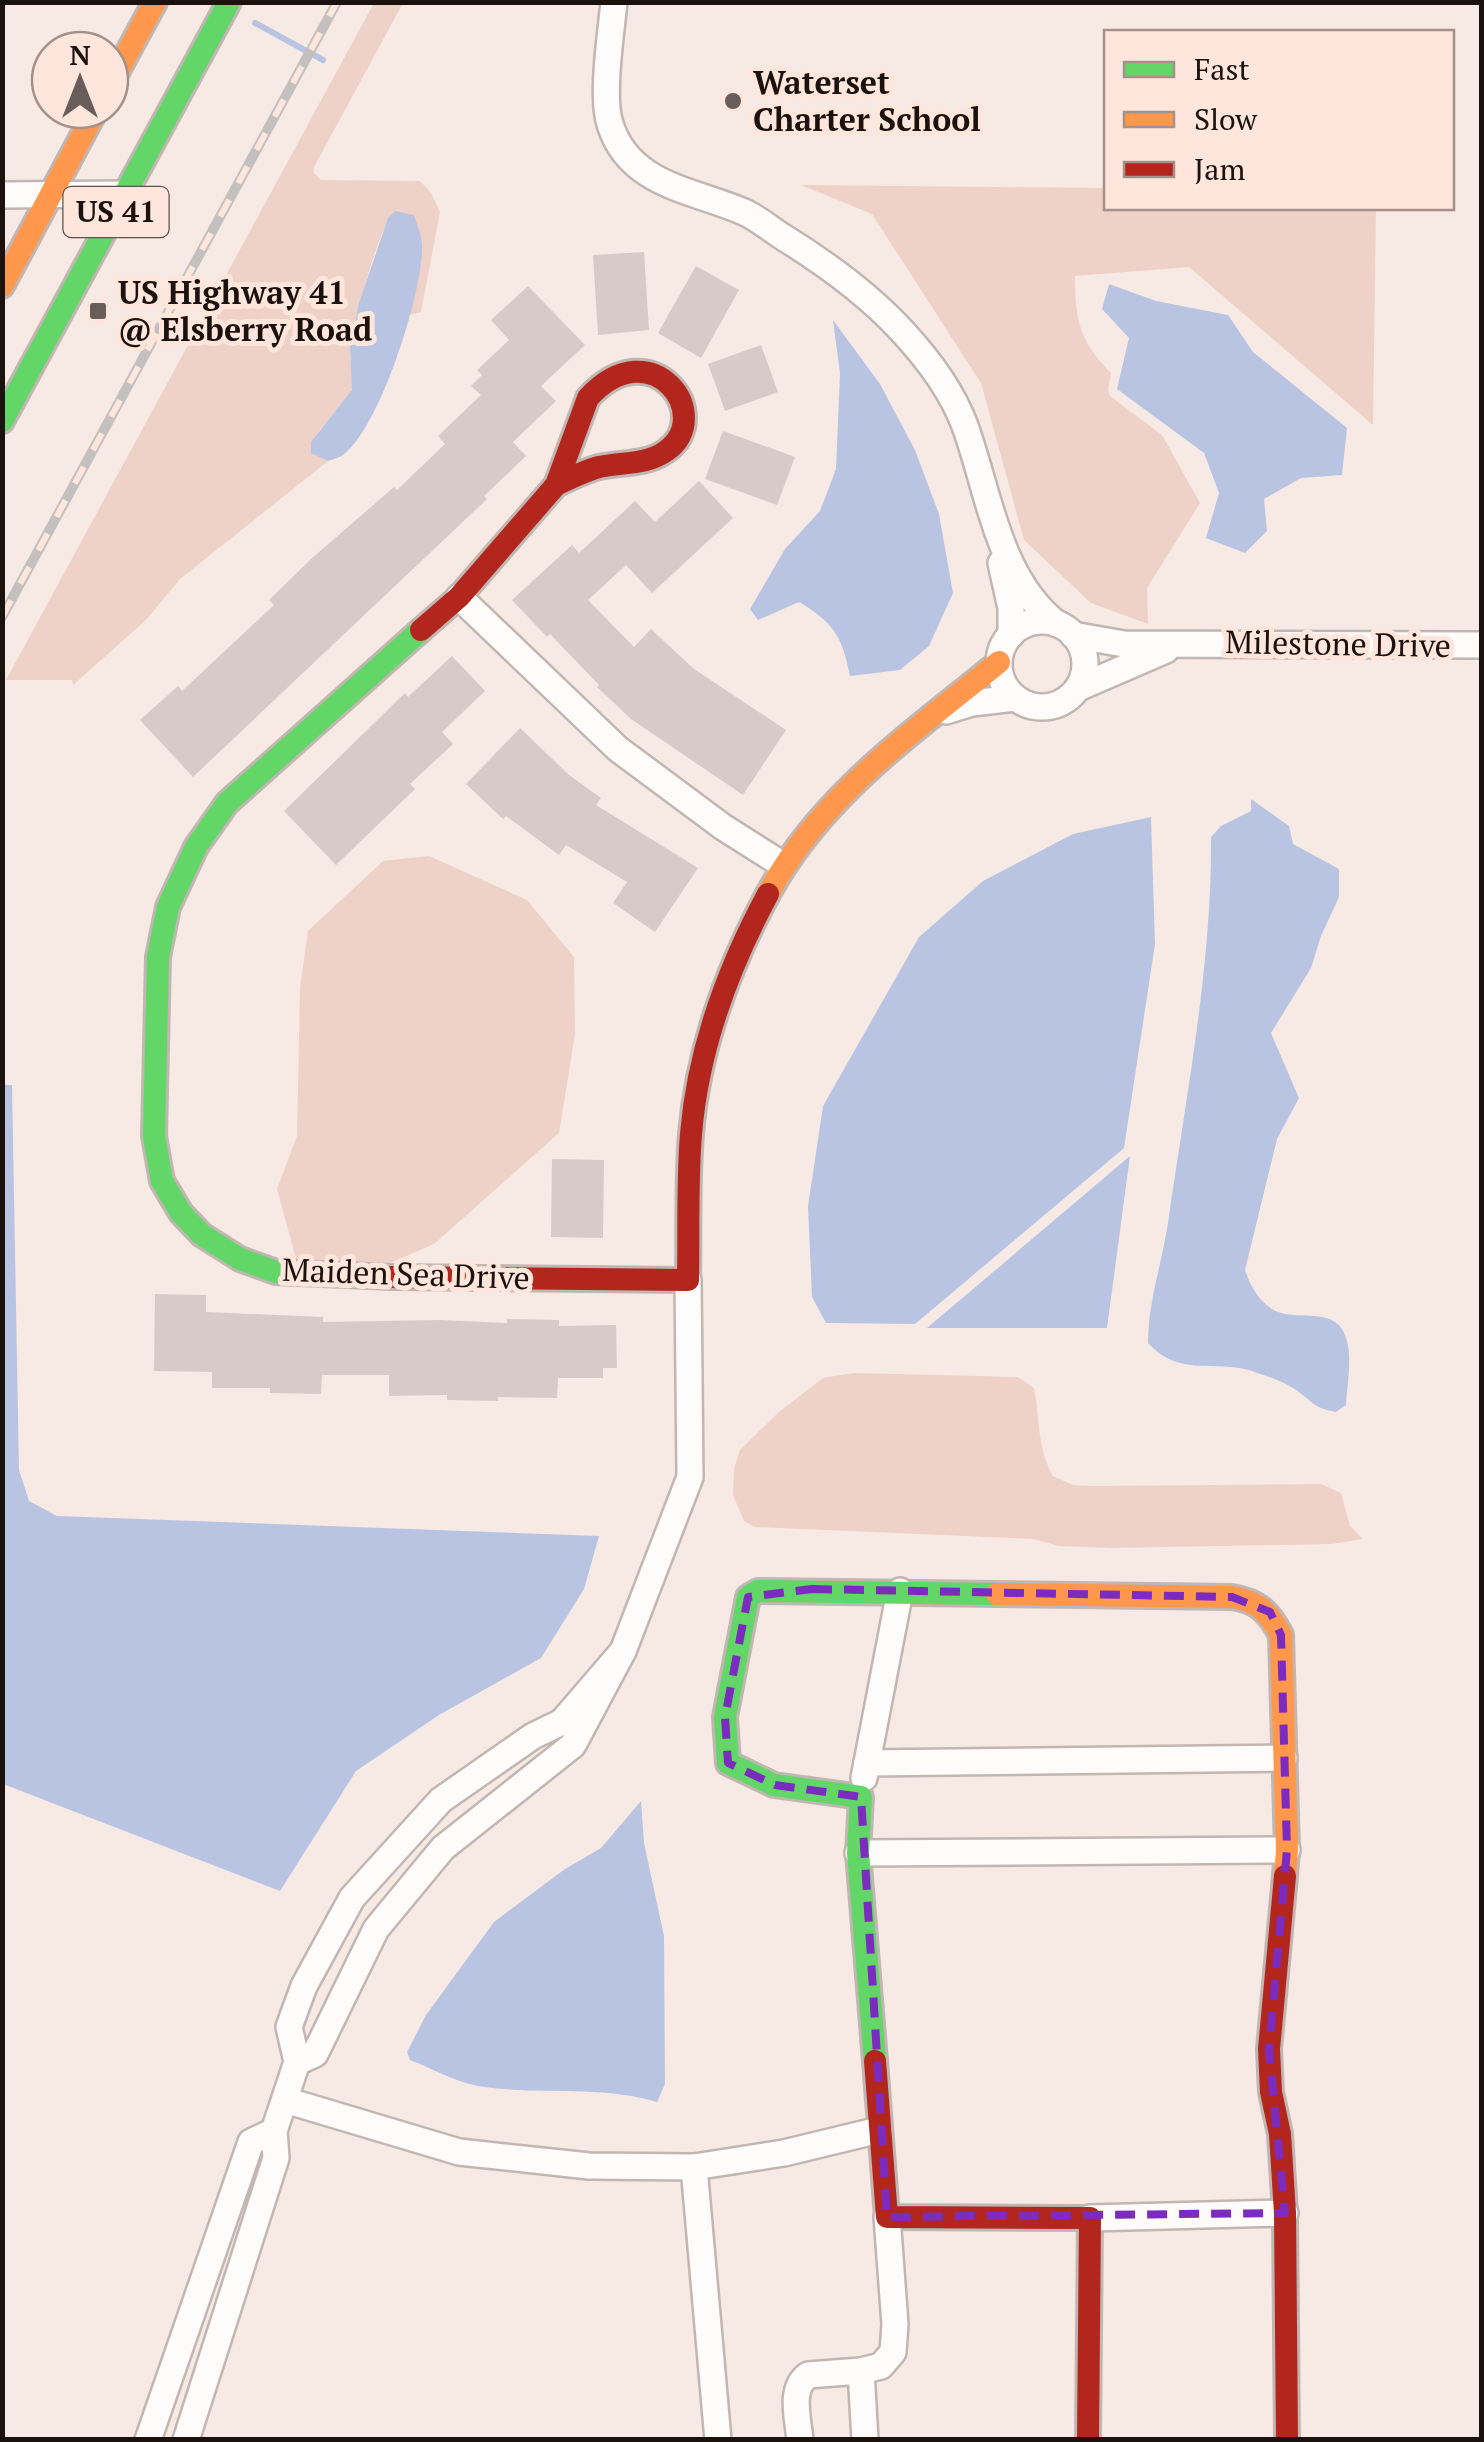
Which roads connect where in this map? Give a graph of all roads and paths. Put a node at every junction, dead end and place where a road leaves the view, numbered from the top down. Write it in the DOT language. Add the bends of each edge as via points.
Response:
graph roads {
  1 [pos="156,2"];
  2 [pos="229,2"];
  3 [pos="618,2"];
  4 [pos="130,49"];
  5 [pos="86,130"];
  6 [pos="126,194"];
  7 [pos="2,195"];
  8 [pos="52,195"];
  9 [pos="2,286"];
  10 [pos="2,421"];
  11 [pos="556,486"];
  12 [pos="993,519"];
  13 [pos="459,597"];
  14 [pos="1065,630"];
  15 [pos="1011,635"];
  16 [pos="1195,642"];
  17 [pos="1482,645"];
  18 [pos="999,662"];
  19 [pos="1078,688"];
  20 [pos="1015,698"];
  21 [pos="941,712"];
  22 [pos="784,865"];
  23 [pos="688,1280"];
  24 [pos="900,1591"];
  25 [pos="623,1651"];
  26 [pos="1284,1758"];
  27 [pos="867,1763"];
  28 [pos="861,1798"];
  29 [pos="1287,1850"];
  30 [pos="858,1853"];
  31 [pos="297,2062"];
  32 [pos="285,2100"];
  33 [pos="880,2130"];
  34 [pos="274,2131"];
  35 [pos="694,2166"];
  36 [pos="1286,2212"];
  37 [pos="887,2217"];
  38 [pos="1090,2218"];
  39 [pos="861,2372"];
  40 [pos="148,2440"];
  41 [pos="186,2440"];
  42 [pos="718,2440"];
  43 [pos="800,2440"];
  44 [pos="864,2440"];
  45 [pos="1088,2440"];
  46 [pos="1287,2440"];
  1 -- 4 [label="street"];
  2 -- 6 [label="street, US 41"];
  3 -- 12 [label="street" via="609,80 609,122 618,143 664,185 745,212 884,312 933,368 958,410"];
  5 -- 8 [label="street, US 41"];
  6 -- 8 [label="street"];
  6 -- 10 [label="street, US 41"];
  7 -- 8 [label="street"];
  8 -- 9 [label="street, US 41"];
  11 -- 11 [label="street" via="595,468 666,453 679,438 685,410 646,372 609,378 588,398"];
  11 -- 13 [label="street, Maiden Sea Drive"];
  12 -- 14 [label="street" via="1032,599"];
  12 -- 15 [label="street"];
  13 -- 22 [label="street" via="618,749"];
  13 -- 23 [label="street, Maiden Sea Drive" via="227,802 196,847 168,906 158,957 154,1136 162,1181 202,1235 240,1260 276,1272"];
  14 -- 15 [label="street, Milestone Drive" via="1032,623"];
  14 -- 16 [label="street, Milestone Drive" via="1124,644"];
  14 -- 19 [label="street" via="1084,656"];
  15 -- 18 [label="street"];
  16 -- 17 [label="street, Milestone Drive"];
  16 -- 19 [label="street, Milestone Drive"];
  18 -- 20 [label="street"];
  18 -- 21 [label="street"];
  19 -- 20 [label="street, Milestone Drive" via="1042,708"];
  20 -- 21 [label="street, Milestone Drive"];
  21 -- 22 [label="street" via="846,787"];
  22 -- 23 [label="street" via="737,951 706,1045 691,1133"];
  23 -- 25 [label="street" via="690,1477"];
  24 -- 26 [label="street" via="1232,1597 1262,1603 1281,1635"];
  24 -- 27 [label="street"];
  24 -- 28 [label="street" via="768,1590 748,1597 725,1717 728,1763 745,1777"];
  25 -- 31 [label="street" via="573,1745 443,1848 376,1929 315,2054"];
  25 -- 31 [label="street" via="562,1722 441,1800 352,1898 289,2027"];
  26 -- 27 [label="street"];
  26 -- 29 [label="street"];
  27 -- 28 [label="street"];
  28 -- 30 [label="street"];
  29 -- 30 [label="street"];
  29 -- 36 [label="street" via="1269,2049"];
  30 -- 33 [label="street"];
  31 -- 32 [label="street"];
  32 -- 34 [label="street"];
  32 -- 35 [label="street" via="459,2152 590,2166"];
  33 -- 35 [label="street"];
  33 -- 37 [label="street"];
  34 -- 40 [label="street" via="250,2142"];
  34 -- 41 [label="street" via="276,2158"];
  35 -- 42 [label="street"];
  36 -- 38 [label="street"];
  36 -- 46 [label="street"];
  37 -- 38 [label="street"];
  37 -- 39 [label="street" via="893,2352 881,2366"];
  38 -- 45 [label="street"];
  39 -- 43 [label="street" via="801,2380"];
  39 -- 44 [label="street"];
}
